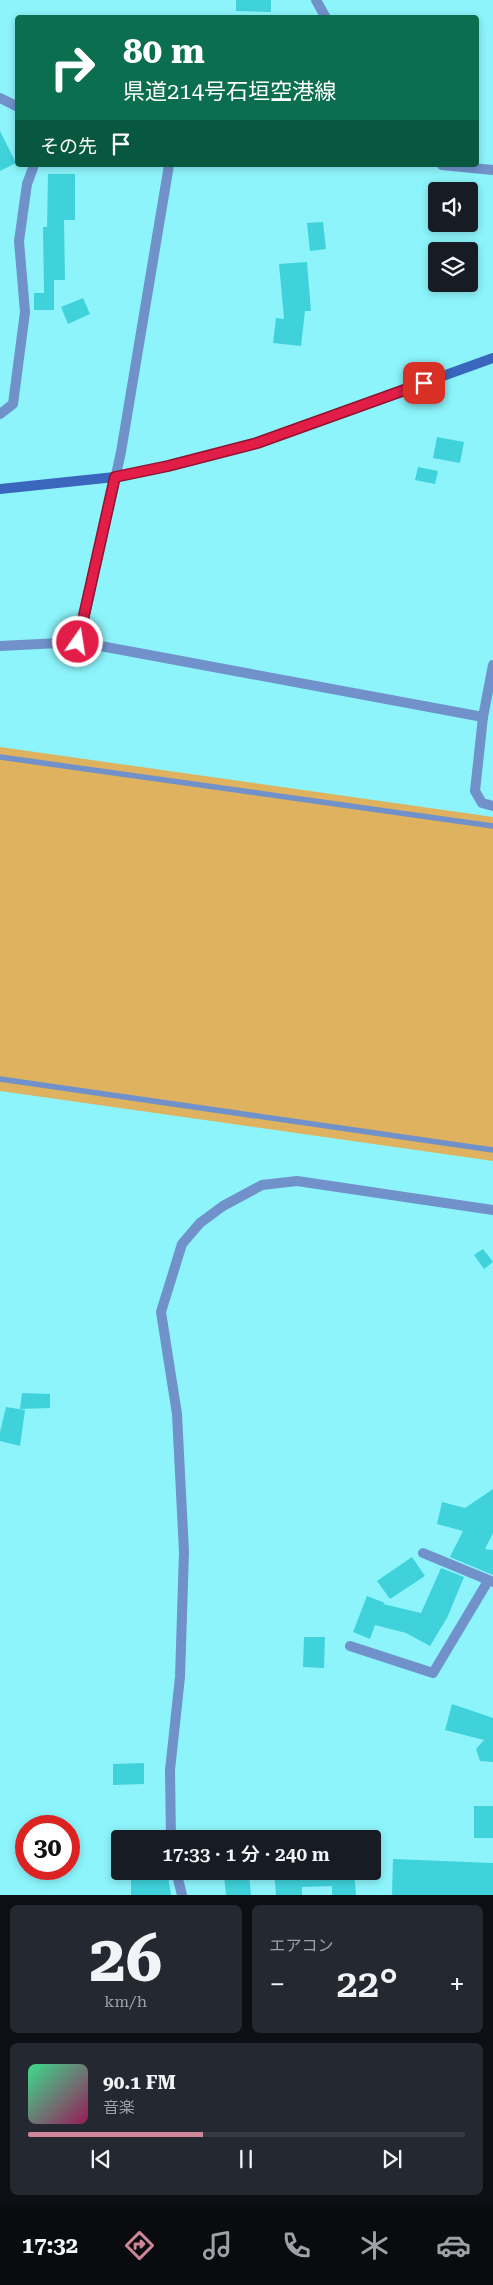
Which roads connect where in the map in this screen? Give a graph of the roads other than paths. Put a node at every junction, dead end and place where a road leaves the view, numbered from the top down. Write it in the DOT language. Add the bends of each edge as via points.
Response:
graph roads {
  1 [pos="316,0"];
  2 [pos="324,15"];
  3 [pos="0,98"];
  4 [pos="15,106"];
  5 [pos="33,167"];
  6 [pos="168,167"];
  7 [pos="472,167"];
  8 [pos="493,170"];
  9 [pos="493,358"];
  10 [pos="0,414"];
  11 [pos="115,477"];
  12 [pos="0,489"];
  13 [pos="78,642"];
  14 [pos="0,646"];
  15 [pos="493,665"];
  16 [pos="483,716"];
  17 [pos="0,757"];
  18 [pos="493,806"];
  19 [pos="493,826"];
  20 [pos="0,1080"];
  21 [pos="493,1150"];
  22 [pos="493,1210"];
  23 [pos="423,1553"];
  24 [pos="491,1582"];
  25 [pos="350,1646"];
  26 [pos="172,1830"];
  27 [pos="178,1880"];
  28 [pos="182,1895"];
  1 -- 2 [label="street"];
  3 -- 4 [label="street"];
  5 -- 10 [label="street" via="27,184 19,241 25,312 13,404"];
  6 -- 11 [label="street"];
  7 -- 8 [label="street"];
  9 -- 11 [label="main road" via="257,443"];
  11 -- 12 [label="main road"];
  11 -- 13 [label="street"];
  13 -- 14 [label="street"];
  13 -- 16 [label="street"];
  15 -- 16 [label="street"];
  16 -- 18 [label="street" via="475,791 482,803"];
  17 -- 19 [label="lane"];
  20 -- 21 [label="lane"];
  22 -- 26 [label="street" via="297,1181 262,1185 200,1223 182,1244 161,1312 177,1414 184,1552 180,1677 170,1770"];
  23 -- 24 [label="street"];
  24 -- 25 [label="street" via="433,1673"];
  27 -- 28 [label="street"];
}
